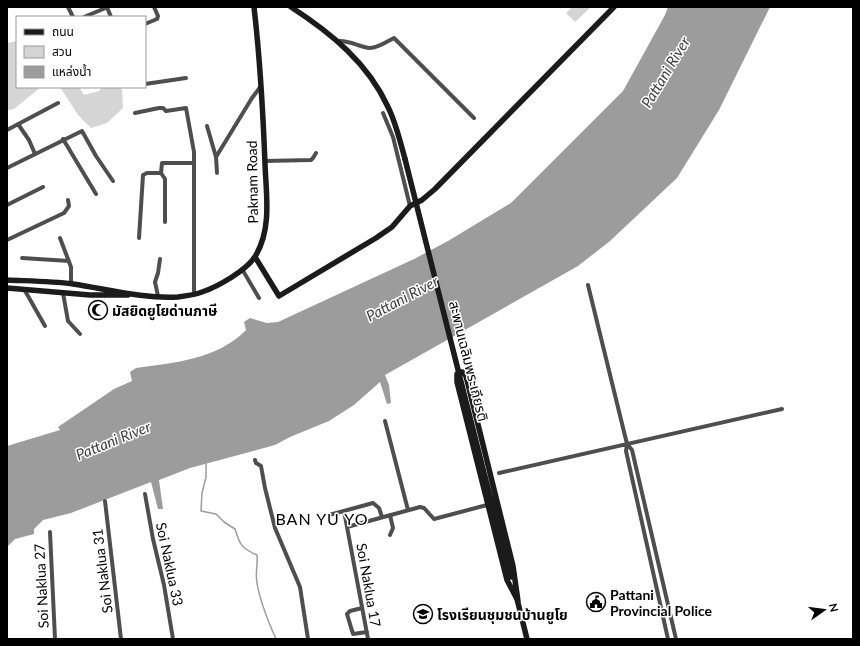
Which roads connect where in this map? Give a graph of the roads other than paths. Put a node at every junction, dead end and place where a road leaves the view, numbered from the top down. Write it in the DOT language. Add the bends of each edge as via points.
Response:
graph roads {
  1 [pos="68,7"];
  2 [pos="107,7"];
  3 [pos="154,7"];
  4 [pos="254,7"];
  5 [pos="291,7"];
  6 [pos="614,7"];
  7 [pos="72,16"];
  8 [pos="86,16"];
  9 [pos="146,24"];
  10 [pos="338,41"];
  11 [pos="186,78"];
  12 [pos="146,84"];
  13 [pos="261,86"];
  14 [pos="58,103"];
  15 [pos="135,113"];
  16 [pos="383,113"];
  17 [pos="474,118"];
  18 [pos="18,124"];
  19 [pos="206,126"];
  20 [pos="7,130"];
  21 [pos="64,140"];
  22 [pos="316,153"];
  23 [pos="35,154"];
  24 [pos="216,157"];
  25 [pos="265,161"];
  26 [pos="193,163"];
  27 [pos="7,168"];
  28 [pos="161,173"];
  29 [pos="217,173"];
  30 [pos="113,181"];
  31 [pos="43,187"];
  32 [pos="96,194"];
  33 [pos="68,200"];
  34 [pos="7,205"];
  35 [pos="410,206"];
  36 [pos="165,222"];
  37 [pos="60,238"];
  38 [pos="139,238"];
  39 [pos="7,240"];
  40 [pos="255,257"];
  41 [pos="22,258"];
  42 [pos="160,259"];
  43 [pos="69,261"];
  44 [pos="242,269"];
  45 [pos="7,280"];
  46 [pos="71,284"];
  47 [pos="588,285"];
  48 [pos="7,288"];
  49 [pos="24,289"];
  50 [pos="63,293"];
  51 [pos="144,295"];
  52 [pos="194,295"];
  53 [pos="158,296"];
  54 [pos="259,298"];
  55 [pos="45,326"];
  56 [pos="80,334"];
  57 [pos="782,409"];
  58 [pos="385,421"];
  59 [pos="627,444"];
  60 [pos="254,460"];
  61 [pos="499,473"];
  62 [pos="145,494"];
  63 [pos="105,501"];
  64 [pos="487,505"];
  65 [pos="408,510"];
  66 [pos="344,511"];
  67 [pos="330,515"];
  68 [pos="390,515"];
  69 [pos="382,517"];
  70 [pos="347,527"];
  71 [pos="50,532"];
  72 [pos="390,535"];
  73 [pos="518,601"];
  74 [pos="362,608"];
  75 [pos="367,632"];
  76 [pos="55,639"];
  77 [pos="121,639"];
  78 [pos="173,639"];
  79 [pos="308,639"];
  80 [pos="368,639"];
  81 [pos="528,639"];
  82 [pos="668,639"];
  83 [pos="676,639"];
  1 -- 7 [label="street"];
  2 -- 8 [label="street"];
  3 -- 9 [label="street" via="157,19"];
  4 -- 13 [label="main road, Paknam Road"];
  5 -- 10 [label="main road, สะพานเฉลิมพระเกียรติ"];
  6 -- 35 [label="main road" via="435,189"];
  10 -- 17 [label="street" via="370,48 394,38"];
  10 -- 73 [label="main road, สะพานเฉลิมพระเกียรติ, bridge" via="365,70 388,106 398,132"];
  11 -- 12 [label="street"];
  13 -- 24 [label="street"];
  13 -- 25 [label="main road, Paknam Road"];
  14 -- 18 [label="street"];
  15 -- 26 [label="street" via="159,108 166,111 186,108 194,152"];
  16 -- 35 [label="street" via="393,137"];
  18 -- 20 [label="street"];
  18 -- 23 [label="street"];
  19 -- 24 [label="street"];
  21 -- 23 [label="street"];
  21 -- 30 [label="street" via="80,131 83,132"];
  21 -- 32 [label="street"];
  22 -- 25 [label="street" via="311,160"];
  23 -- 27 [label="street"];
  24 -- 29 [label="street"];
  25 -- 40 [label="main road, Paknam Road" via="266,225"];
  26 -- 28 [label="street" via="162,163"];
  26 -- 52 [label="street"];
  28 -- 36 [label="street" via="165,179"];
  28 -- 38 [label="street" via="143,175"];
  31 -- 34 [label="street"];
  33 -- 39 [label="street" via="69,206 64,213"];
  35 -- 40 [label="main road" via="392,226 376,238 279,296"];
  37 -- 43 [label="street"];
  40 -- 44 [label="main road, Paknam Road"];
  41 -- 43 [label="street"];
  42 -- 53 [label="street" via="155,282"];
  43 -- 46 [label="street"];
  44 -- 52 [label="main road, Paknam Road" via="220,284"];
  44 -- 54 [label="street"];
  45 -- 46 [label="main road, Paknam Road"];
  46 -- 51 [label="main road, Paknam Road"];
  47 -- 59 [label="street"];
  48 -- 49 [label="main road, Paknam Road"];
  49 -- 50 [label="main road, Paknam Road"];
  49 -- 55 [label="street"];
  50 -- 51 [label="main road, Paknam Road"];
  50 -- 56 [label="street" via="68,321"];
  51 -- 53 [label="main road, Paknam Road"];
  52 -- 53 [label="main road, Paknam Road"];
  57 -- 59 [label="street"];
  58 -- 65 [label="street"];
  59 -- 61 [label="street"];
  59 -- 82 [label="street" via="626,451"];
  59 -- 83 [label="street" via="632,450"];
  60 -- 79 [label="street" via="261,466 275,528 300,587"];
  62 -- 78 [label="street, Soi Naklua 33"];
  63 -- 77 [label="street, Soi Naklua 31"];
  64 -- 65 [label="street" via="434,519 423,507"];
  64 -- 73 [label="main road" via="507,580"];
  64 -- 73 [label="main road" via="457,382 457,374 461,372 466,376 491,476 513,566"];
  65 -- 68 [label="street"];
  66 -- 67 [label="street"];
  66 -- 69 [label="street" via="373,503 379,508"];
  66 -- 70 [label="street, Soi Naklua 17"];
  68 -- 69 [label="street"];
  68 -- 72 [label="street" via="393,528"];
  69 -- 70 [label="street"];
  70 -- 74 [label="street, Soi Naklua 17"];
  71 -- 76 [label="street, Soi Naklua 27"];
  73 -- 81 [label="main road"];
  74 -- 75 [label="street, Soi Naklua 17"];
  74 -- 75 [label="street" via="347,614 354,635"];
  75 -- 80 [label="street, Soi Naklua 17"];
}
